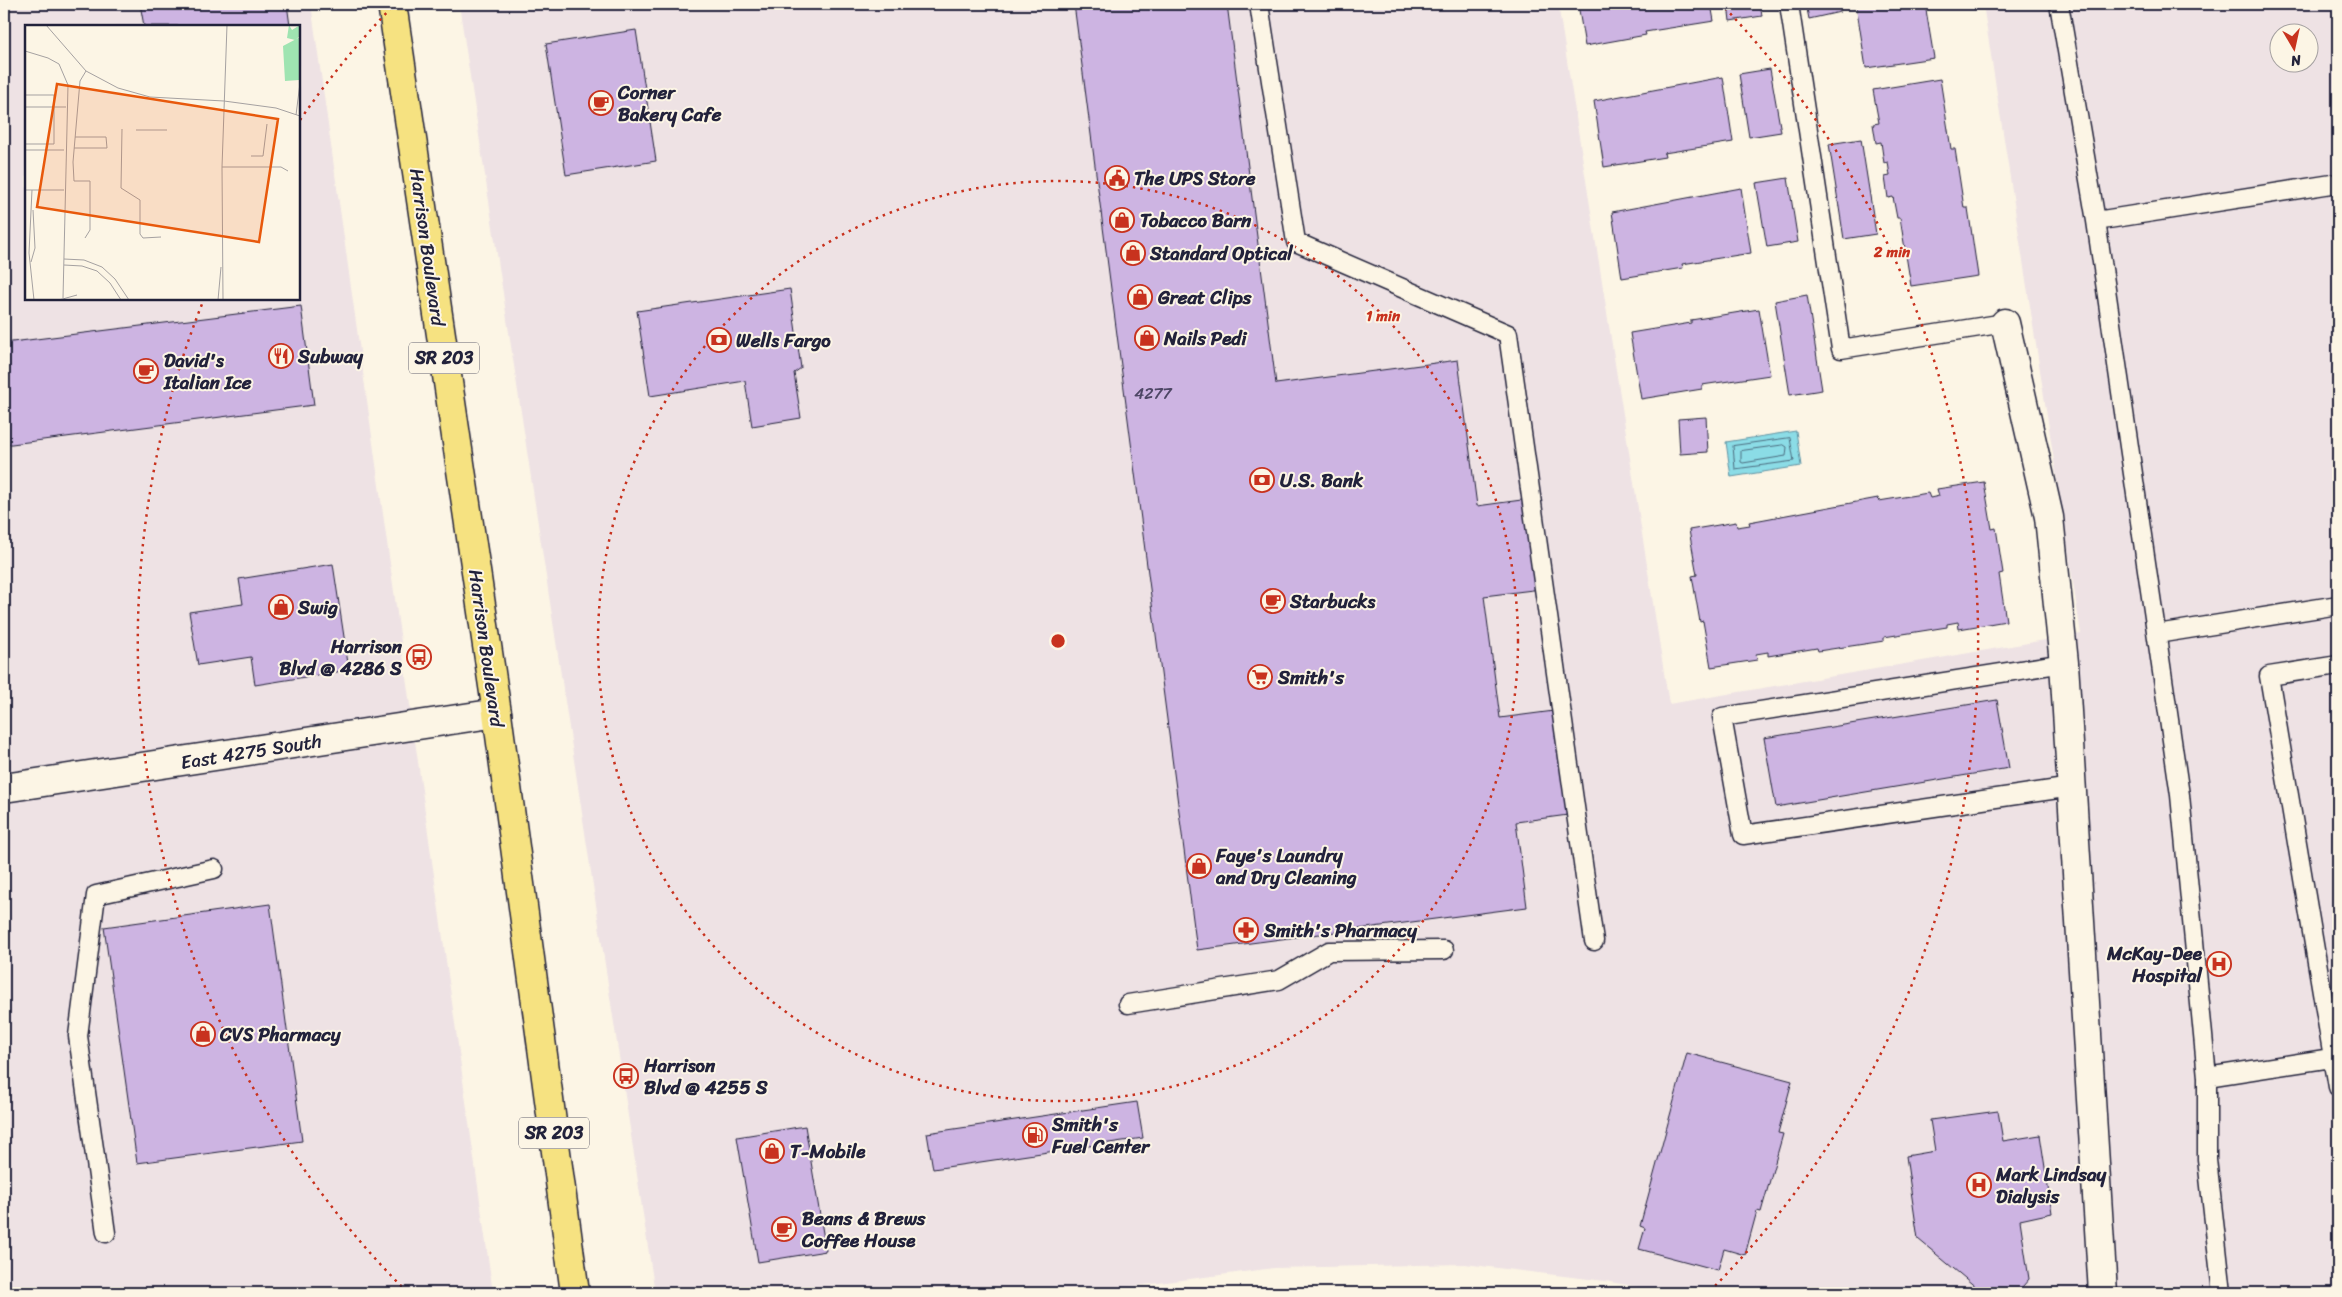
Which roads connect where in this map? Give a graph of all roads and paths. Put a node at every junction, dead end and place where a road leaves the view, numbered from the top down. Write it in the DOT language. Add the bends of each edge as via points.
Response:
graph roads {
  1 [pos="392,4"];
  2 [pos="1259,4"];
  3 [pos="1789,4"];
  4 [pos="2059,4"];
  5 [pos="2338,183"];
  6 [pos="2096,221"];
  7 [pos="2004,323"];
  8 [pos="2338,606"];
  9 [pos="2157,634"];
  10 [pos="2064,662"];
  11 [pos="2338,665"];
  12 [pos="497,713"];
  13 [pos="2072,787"];
  14 [pos="4,788"];
  15 [pos="214,870"];
  16 [pos="1594,941"];
  17 [pos="1444,950"];
  18 [pos="1128,1004"];
  19 [pos="2336,1057"];
  20 [pos="2206,1077"];
  21 [pos="2338,1087"];
  22 [pos="106,1233"];
  23 [pos="575,1293"];
  24 [pos="2102,1293"];
  25 [pos="2222,1293"];
  1 -- 12 [label="main road, Harrison Boulevard / SR 203"];
  2 -- 16 [label="lane" via="1296,242 1508,334"];
  3 -- 7 [label="lane" via="1841,349"];
  4 -- 6 [label="lane"];
  5 -- 6 [label="lane"];
  6 -- 9 [label="lane"];
  7 -- 10 [label="street" via="2049,517"];
  8 -- 9 [label="lane"];
  9 -- 20 [label="lane" via="2180,795"];
  10 -- 13 [label="street"];
  10 -- 13 [label="lane" via="1722,717 1743,835"];
  11 -- 19 [label="lane" via="2269,676"];
  12 -- 14 [label="street, East 4275 South"];
  12 -- 23 [label="main road, Harrison Boulevard / SR 203"];
  13 -- 24 [label="street"];
  15 -- 22 [label="lane" via="96,895 78,1036"];
  17 -- 18 [label="lane" via="1329,951 1279,980"];
  19 -- 20 [label="lane"];
  19 -- 21 [label="lane"];
  20 -- 25 [label="lane" via="2207,1159"];
}
